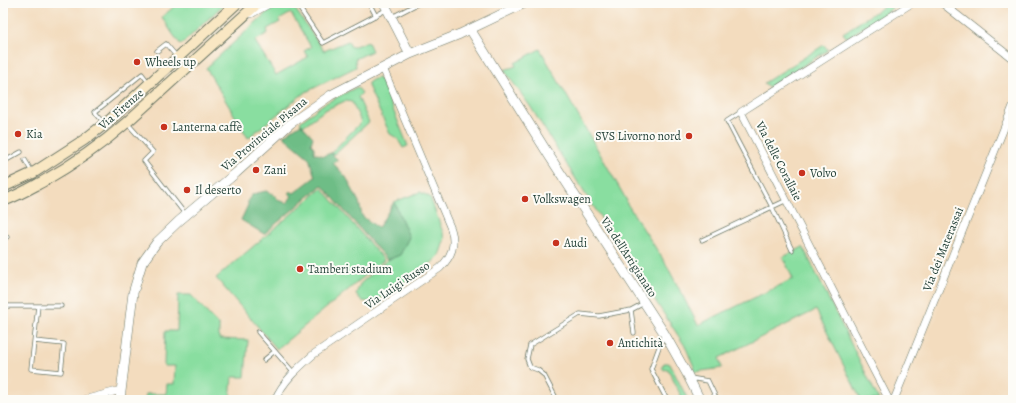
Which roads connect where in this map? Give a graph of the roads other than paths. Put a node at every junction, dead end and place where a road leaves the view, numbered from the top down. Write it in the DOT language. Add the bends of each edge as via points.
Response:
graph roads {
  1 [pos="237,3"];
  2 [pos="258,3"];
  3 [pos="269,3"];
  4 [pos="296,3"];
  5 [pos="369,3"];
  6 [pos="419,3"];
  7 [pos="526,3"];
  8 [pos="912,3"];
  9 [pos="942,3"];
  10 [pos="411,5"];
  11 [pos="383,12"];
  12 [pos="243,18"];
  13 [pos="470,29"];
  14 [pos="157,51"];
  15 [pos="410,54"];
  16 [pos="178,58"];
  17 [pos="1013,59"];
  18 [pos="382,68"];
  19 [pos="150,84"];
  20 [pos="1013,106"];
  21 [pos="742,112"];
  22 [pos="126,123"];
  23 [pos="105,124"];
  24 [pos="21,152"];
  25 [pos="25,160"];
  26 [pos="3,162"];
  27 [pos="33,173"];
  28 [pos="3,187"];
  29 [pos="788,200"];
  30 [pos="3,201"];
  31 [pos="772,207"];
  32 [pos="185,215"];
  33 [pos="702,240"];
  34 [pos="792,250"];
  35 [pos="645,303"];
  36 [pos="3,306"];
  37 [pos="38,306"];
  38 [pos="61,306"];
  39 [pos="631,310"];
  40 [pos="258,332"];
  41 [pos="634,333"];
  42 [pos="664,333"];
  43 [pos="34,341"];
  44 [pos="275,351"];
  45 [pos="264,360"];
  46 [pos="293,372"];
  47 [pos="689,378"];
  48 [pos="121,390"];
  49 [pos="83,400"];
  50 [pos="120,400"];
  51 [pos="275,400"];
  52 [pos="557,400"];
  53 [pos="667,400"];
  54 [pos="700,400"];
  55 [pos="717,400"];
  56 [pos="890,400"];
  57 [pos="894,400"];
  1 -- 16 [label="main road, Via Firenze"];
  2 -- 12 [label="main road, Via Firenze"];
  3 -- 12 [label="street, Via Firenze"];
  4 -- 11 [label="lane" via="323,43"];
  5 -- 11 [label="lane"];
  6 -- 10 [label="lane"];
  7 -- 13 [label="street, Via Provinciale Pisana"];
  8 -- 21 [label="street, Via delle Corallaie"];
  9 -- 17 [label="street"];
  10 -- 11 [label="lane"];
  11 -- 15 [label="street"];
  12 -- 22 [label="main road, Via Firenze"];
  13 -- 15 [label="street, Via Provinciale Pisana"];
  13 -- 35 [label="street, Via dell'Artigianato"];
  14 -- 16 [label="lane" via="166,44"];
  15 -- 18 [label="street, Via Provinciale Pisana"];
  16 -- 19 [label="main road, Via Firenze"];
  18 -- 32 [label="street, Via Provinciale Pisana" via="331,94 291,123"];
  18 -- 46 [label="street, Via Luigi Russo" via="451,229 453,248 449,258 440,268 314,354"];
  19 -- 23 [label="main road, Via Firenze"];
  19 -- 23 [label="lane" via="142,74 95,112"];
  20 -- 57 [label="street, Via dei Materassai"];
  21 -- 29 [label="street, Via delle Corallaie"];
  21 -- 31 [label="lane" via="728,121"];
  22 -- 30 [label="main road, Via Firenze" via="67,168"];
  22 -- 32 [label="lane" via="153,152 144,161"];
  23 -- 27 [label="main road, Via Firenze"];
  24 -- 26 [label="lane"];
  25 -- 27 [label="lane"];
  27 -- 28 [label="main road, Via Firenze"];
  29 -- 31 [label="lane"];
  29 -- 56 [label="street, Via delle Corallaie"];
  31 -- 33 [label="lane"];
  31 -- 34 [label="lane"];
  32 -- 48 [label="street, Via Provinciale Pisana" via="157,242 142,263 133,293"];
  35 -- 39 [label="lane"];
  35 -- 42 [label="street, Via dell'Artigianato"];
  36 -- 37 [label="lane"];
  37 -- 38 [label="lane"];
  37 -- 43 [label="lane"];
  39 -- 41 [label="lane"];
  39 -- 52 [label="lane" via="599,316 580,314 530,345 527,359 530,367 544,375"];
  40 -- 44 [label="lane"];
  42 -- 47 [label="street, Via dell'Artigianato"];
  42 -- 53 [label="lane" via="651,369"];
  43 -- 43 [label="lane" via="31,369 61,372 64,344"];
  44 -- 45 [label="lane"];
  44 -- 46 [label="lane"];
  46 -- 51 [label="street, Via Luigi Russo"];
  47 -- 54 [label="street, Via dell'Artigianato"];
  47 -- 55 [label="lane" via="708,381"];
  48 -- 49 [label="street"];
  48 -- 50 [label="street, Via Provinciale Pisana"];
}
